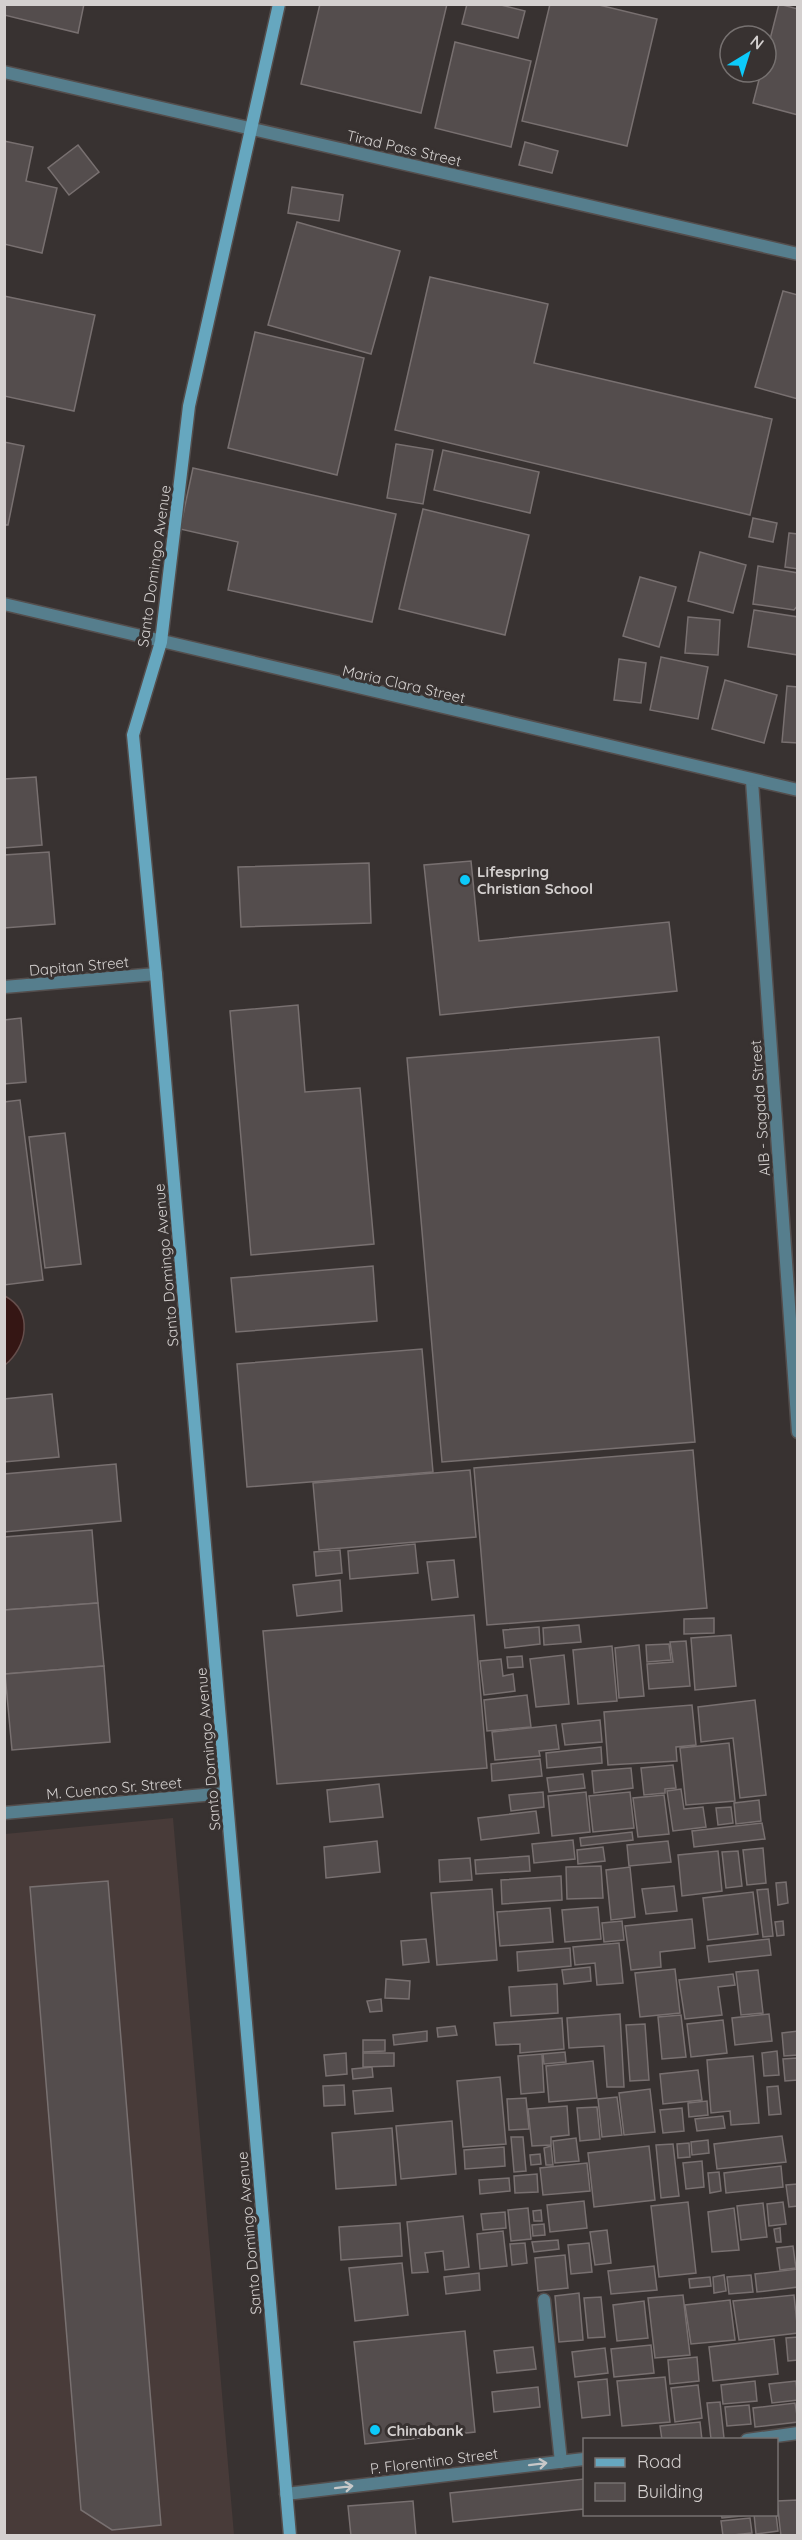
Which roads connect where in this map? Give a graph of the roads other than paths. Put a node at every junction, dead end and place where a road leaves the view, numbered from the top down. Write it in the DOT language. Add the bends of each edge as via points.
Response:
graph roads {
  1 [pos="279,4"];
  2 [pos="4,72"];
  3 [pos="251,129"];
  4 [pos="798,254"];
  5 [pos="4,604"];
  6 [pos="161,642"];
  7 [pos="752,781"];
  8 [pos="798,790"];
  9 [pos="156,974"];
  10 [pos="4,987"];
  11 [pos="798,1432"];
  12 [pos="226,1793"];
  13 [pos="4,1813"];
  14 [pos="544,2300"];
  15 [pos="798,2433"];
  16 [pos="756,2438"];
  17 [pos="583,2459"];
  18 [pos="561,2462"];
  19 [pos="286,2494"];
  20 [pos="290,2535"];
  1 -- 3 [label="main road, Santo Domingo Avenue"];
  2 -- 3 [label="street, Tirad Pass Street"];
  3 -- 4 [label="street, Tirad Pass Street"];
  3 -- 6 [label="main road, Santo Domingo Avenue" via="189,406"];
  5 -- 6 [label="street, Maria Clara Street"];
  6 -- 7 [label="street, Maria Clara Street"];
  6 -- 9 [label="main road, Santo Domingo Avenue" via="133,735"];
  7 -- 8 [label="street, Maria Clara Street"];
  7 -- 11 [label="street, AIB - Sagada Street"];
  9 -- 10 [label="street, Dapitan Street"];
  9 -- 12 [label="main road, Santo Domingo Avenue"];
  12 -- 13 [label="street, M. Cuenco Sr. Street"];
  12 -- 19 [label="main road, Santo Domingo Avenue"];
  14 -- 18 [label="street"];
  15 -- 16 [label="street"];
  17 -- 18 [label="street, P. Florentino Street"];
  19 -- 18 [label="street, P. Florentino Street, one-way"];
  19 -- 20 [label="main road, Santo Domingo Avenue"];
}
